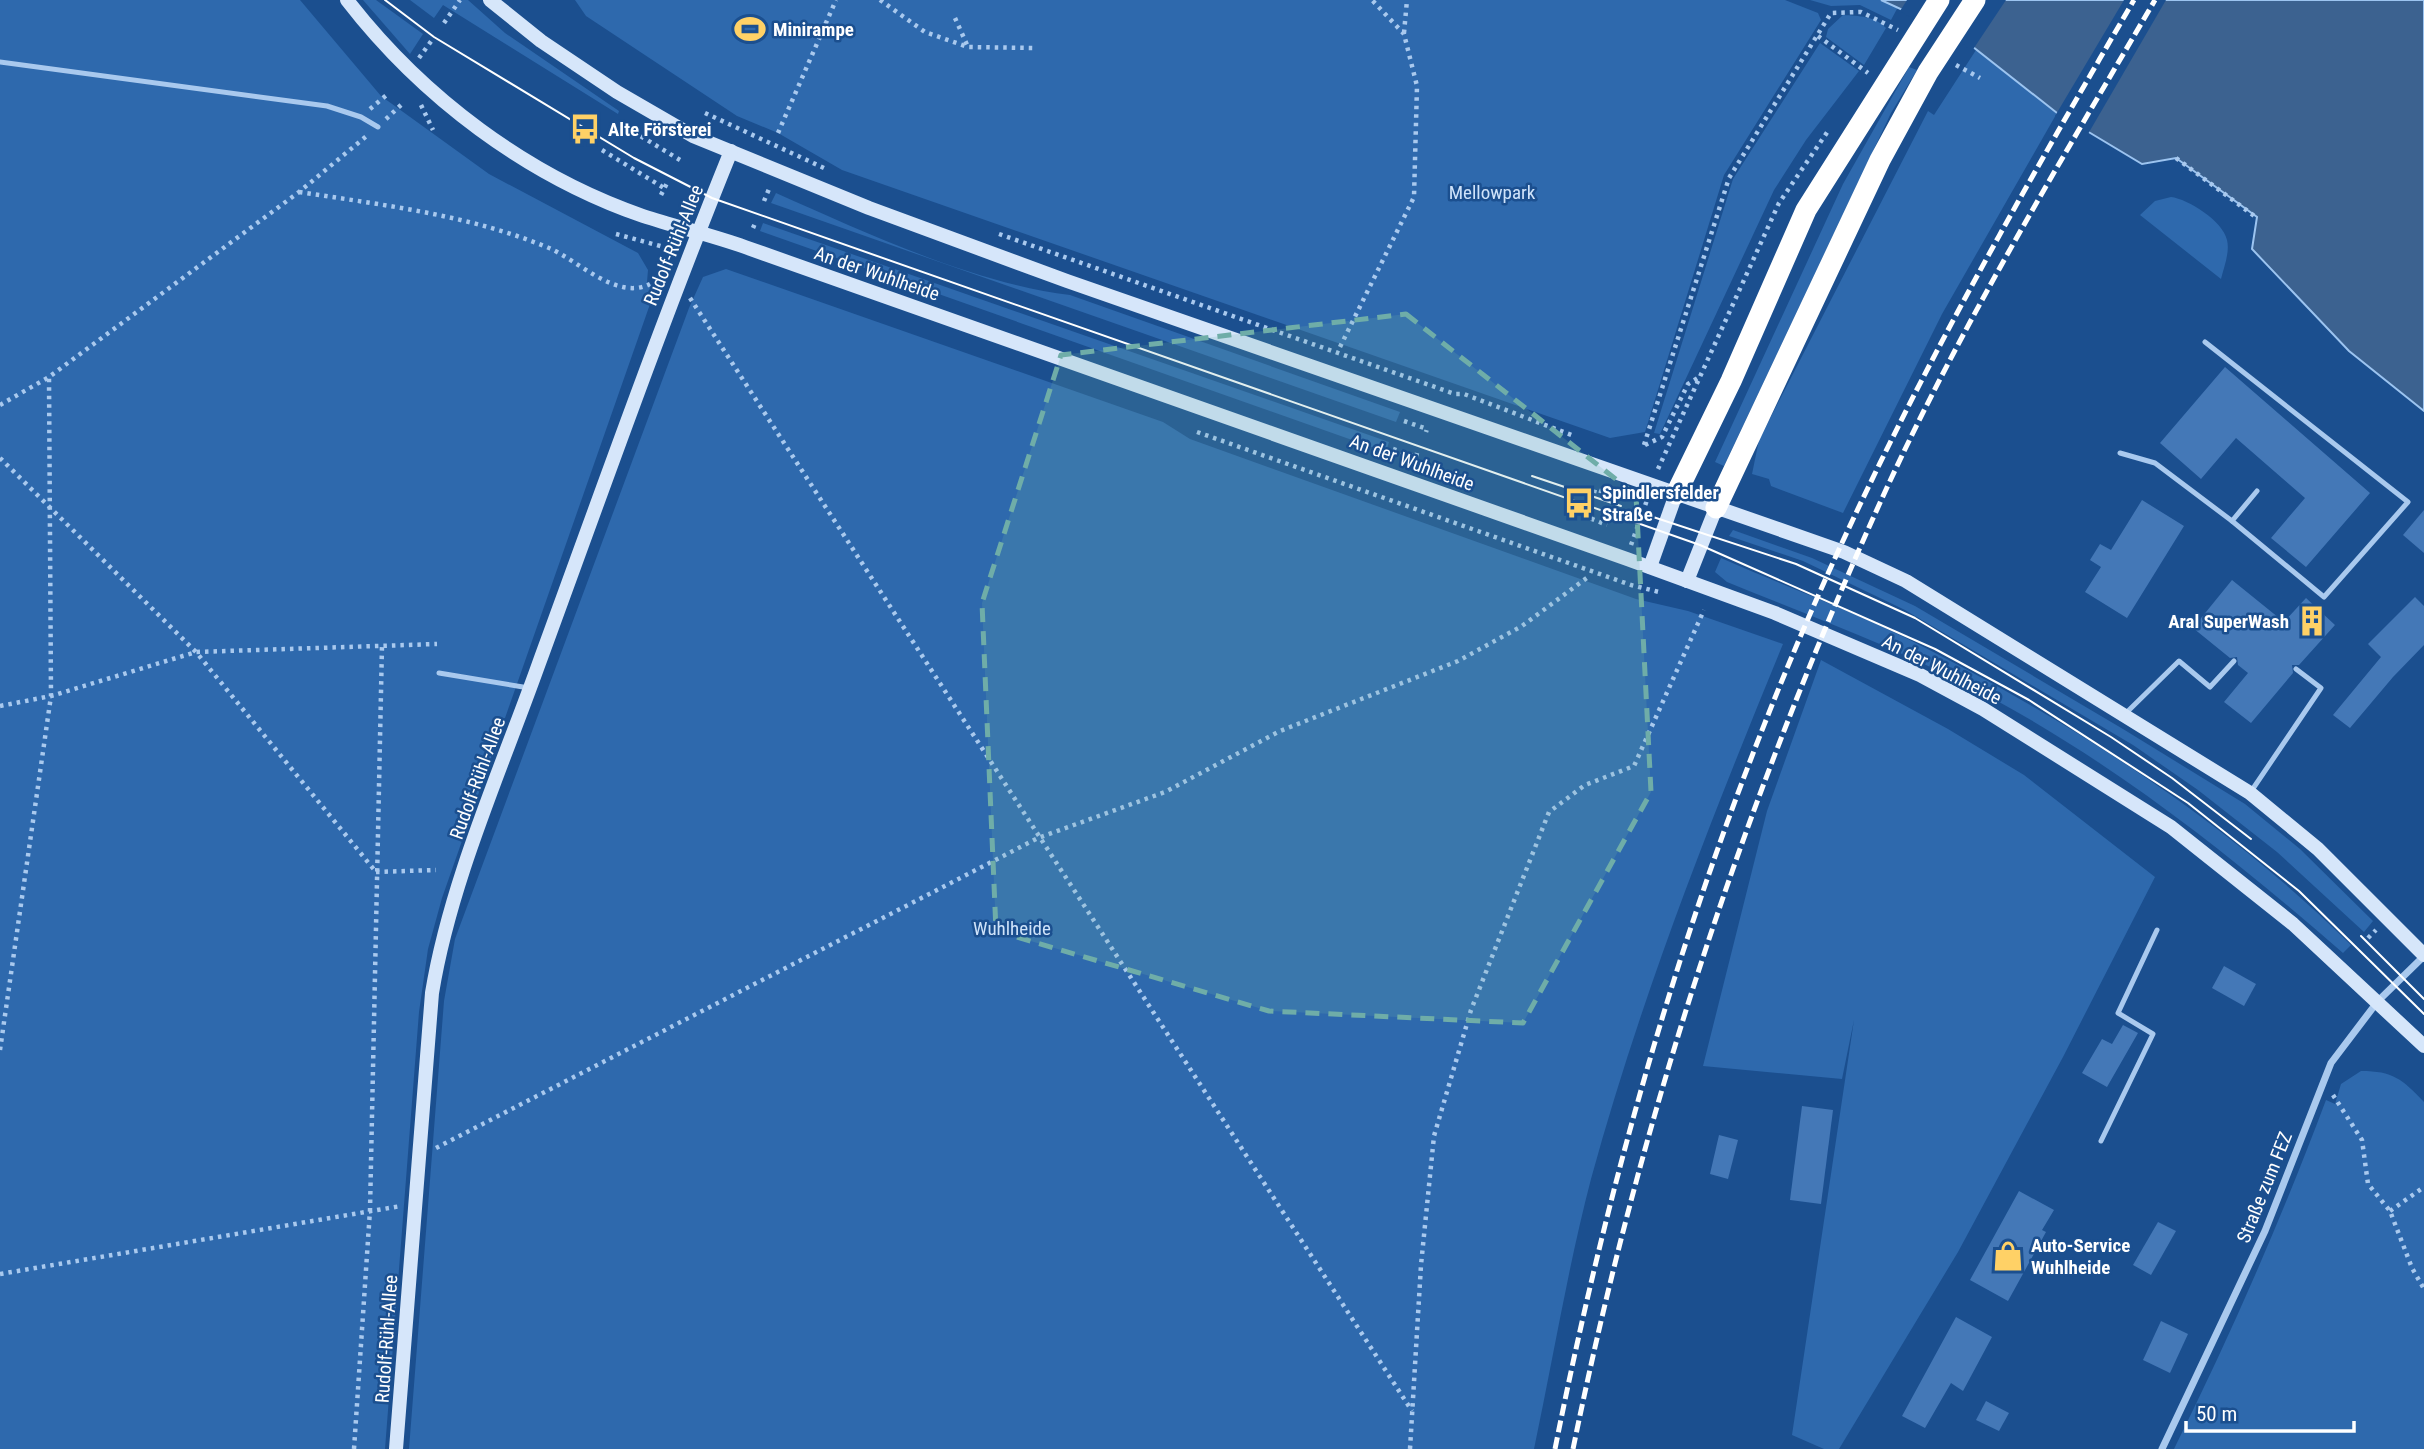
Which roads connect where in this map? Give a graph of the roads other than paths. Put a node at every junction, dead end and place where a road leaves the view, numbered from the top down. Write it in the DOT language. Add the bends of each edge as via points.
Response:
graph roads {
  1 [pos="347,0"];
  2 [pos="490,0"];
  3 [pos="1939,0"];
  4 [pos="1975,0"];
  5 [pos="0,62"];
  6 [pos="378,127"];
  7 [pos="731,151"];
  8 [pos="700,232"];
  9 [pos="2205,342"];
  10 [pos="2120,453"];
  11 [pos="2258,491"];
  12 [pos="1676,494"];
  13 [pos="1717,508"];
  14 [pos="2232,522"];
  15 [pos="1650,568"];
  16 [pos="1687,581"];
  17 [pos="2234,661"];
  18 [pos="2296,669"];
  19 [pos="439,673"];
  20 [pos="530,688"];
  21 [pos="2125,714"];
  22 [pos="2250,793"];
  23 [pos="2157,930"];
  24 [pos="2424,955"];
  25 [pos="2378,1000"];
  26 [pos="2424,1046"];
  27 [pos="2101,1141"];
  28 [pos="396,1449"];
  29 [pos="2162,1449"];
  1 -- 8 [label="main road, An der Wuhlheide" via="416,79 477,128 552,175 644,216"];
  2 -- 7 [label="main road" via="617,92 692,136"];
  3 -- 12 [label="highway" via="1806,210"];
  4 -- 13 [label="highway" via="1928,72 1880,160"];
  5 -- 6 [label="lane" via="327,106"];
  7 -- 8 [label="main road, Rudolf-Rühl-Allee"];
  7 -- 12 [label="main road" via="968,245"];
  8 -- 15 [label="main road, An der Wuhlheide"];
  8 -- 20 [label="main road, Rudolf-Rühl-Allee" via="678,279"];
  9 -- 14 [label="lane" via="2408,502 2324,597"];
  10 -- 14 [label="lane" via="2155,463"];
  11 -- 14 [label="lane"];
  12 -- 13 [label="main road"];
  12 -- 15 [label="main road"];
  13 -- 16 [label="main road"];
  13 -- 21 [label="main road" via="1844,552 1906,581"];
  15 -- 16 [label="main road, An der Wuhlheide"];
  16 -- 25 [label="main road, An der Wuhlheide" via="1908,670 1983,709 2172,827 2272,906"];
  17 -- 21 [label="lane" via="2210,687 2179,662"];
  18 -- 22 [label="lane" via="2320,688"];
  19 -- 20 [label="lane"];
  20 -- 28 [label="main road, Rudolf-Rühl-Allee" via="438,957"];
  21 -- 22 [label="main road"];
  22 -- 24 [label="main road" via="2340,869"];
  23 -- 27 [label="lane" via="2118,1013 2152,1034"];
  24 -- 25 [label="street, Straße zum FEZ"];
  25 -- 26 [label="main road, An der Wuhlheide"];
  25 -- 29 [label="street, Straße zum FEZ" via="2346,1039 2320,1089 2265,1231"];
}
